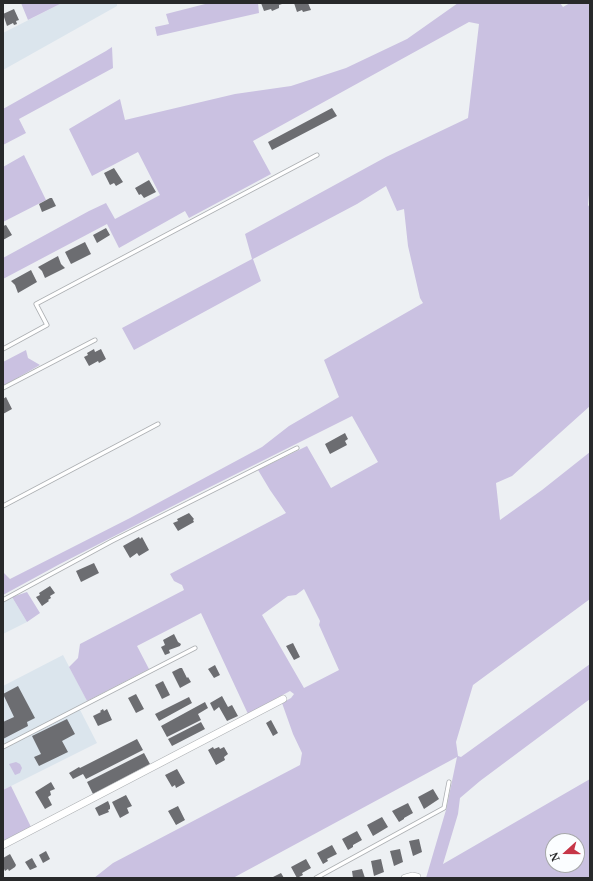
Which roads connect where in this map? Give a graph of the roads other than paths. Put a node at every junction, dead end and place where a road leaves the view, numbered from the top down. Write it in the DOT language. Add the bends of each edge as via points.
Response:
graph roads {
  1 [pos="317,155"];
  2 [pos="95,340"];
  3 [pos="3,349"];
  4 [pos="3,388"];
  5 [pos="158,424"];
  6 [pos="297,448"];
  7 [pos="3,506"];
  8 [pos="3,600"];
  9 [pos="195,648"];
  10 [pos="283,699"];
  11 [pos="3,747"];
  12 [pos="449,782"];
  13 [pos="3,844"];
  14 [pos="417,877"];
  15 [pos="316,878"];
  16 [pos="405,878"];
  1 -- 3 [label="lane" via="36,304 47,325"];
  2 -- 4 [label="lane"];
  5 -- 7 [label="lane"];
  6 -- 8 [label="lane" via="112,541"];
  9 -- 11 [label="lane"];
  10 -- 13 [label="street"];
  12 -- 15 [label="lane" via="444,808"];
  14 -- 16 [label="street"];
}
